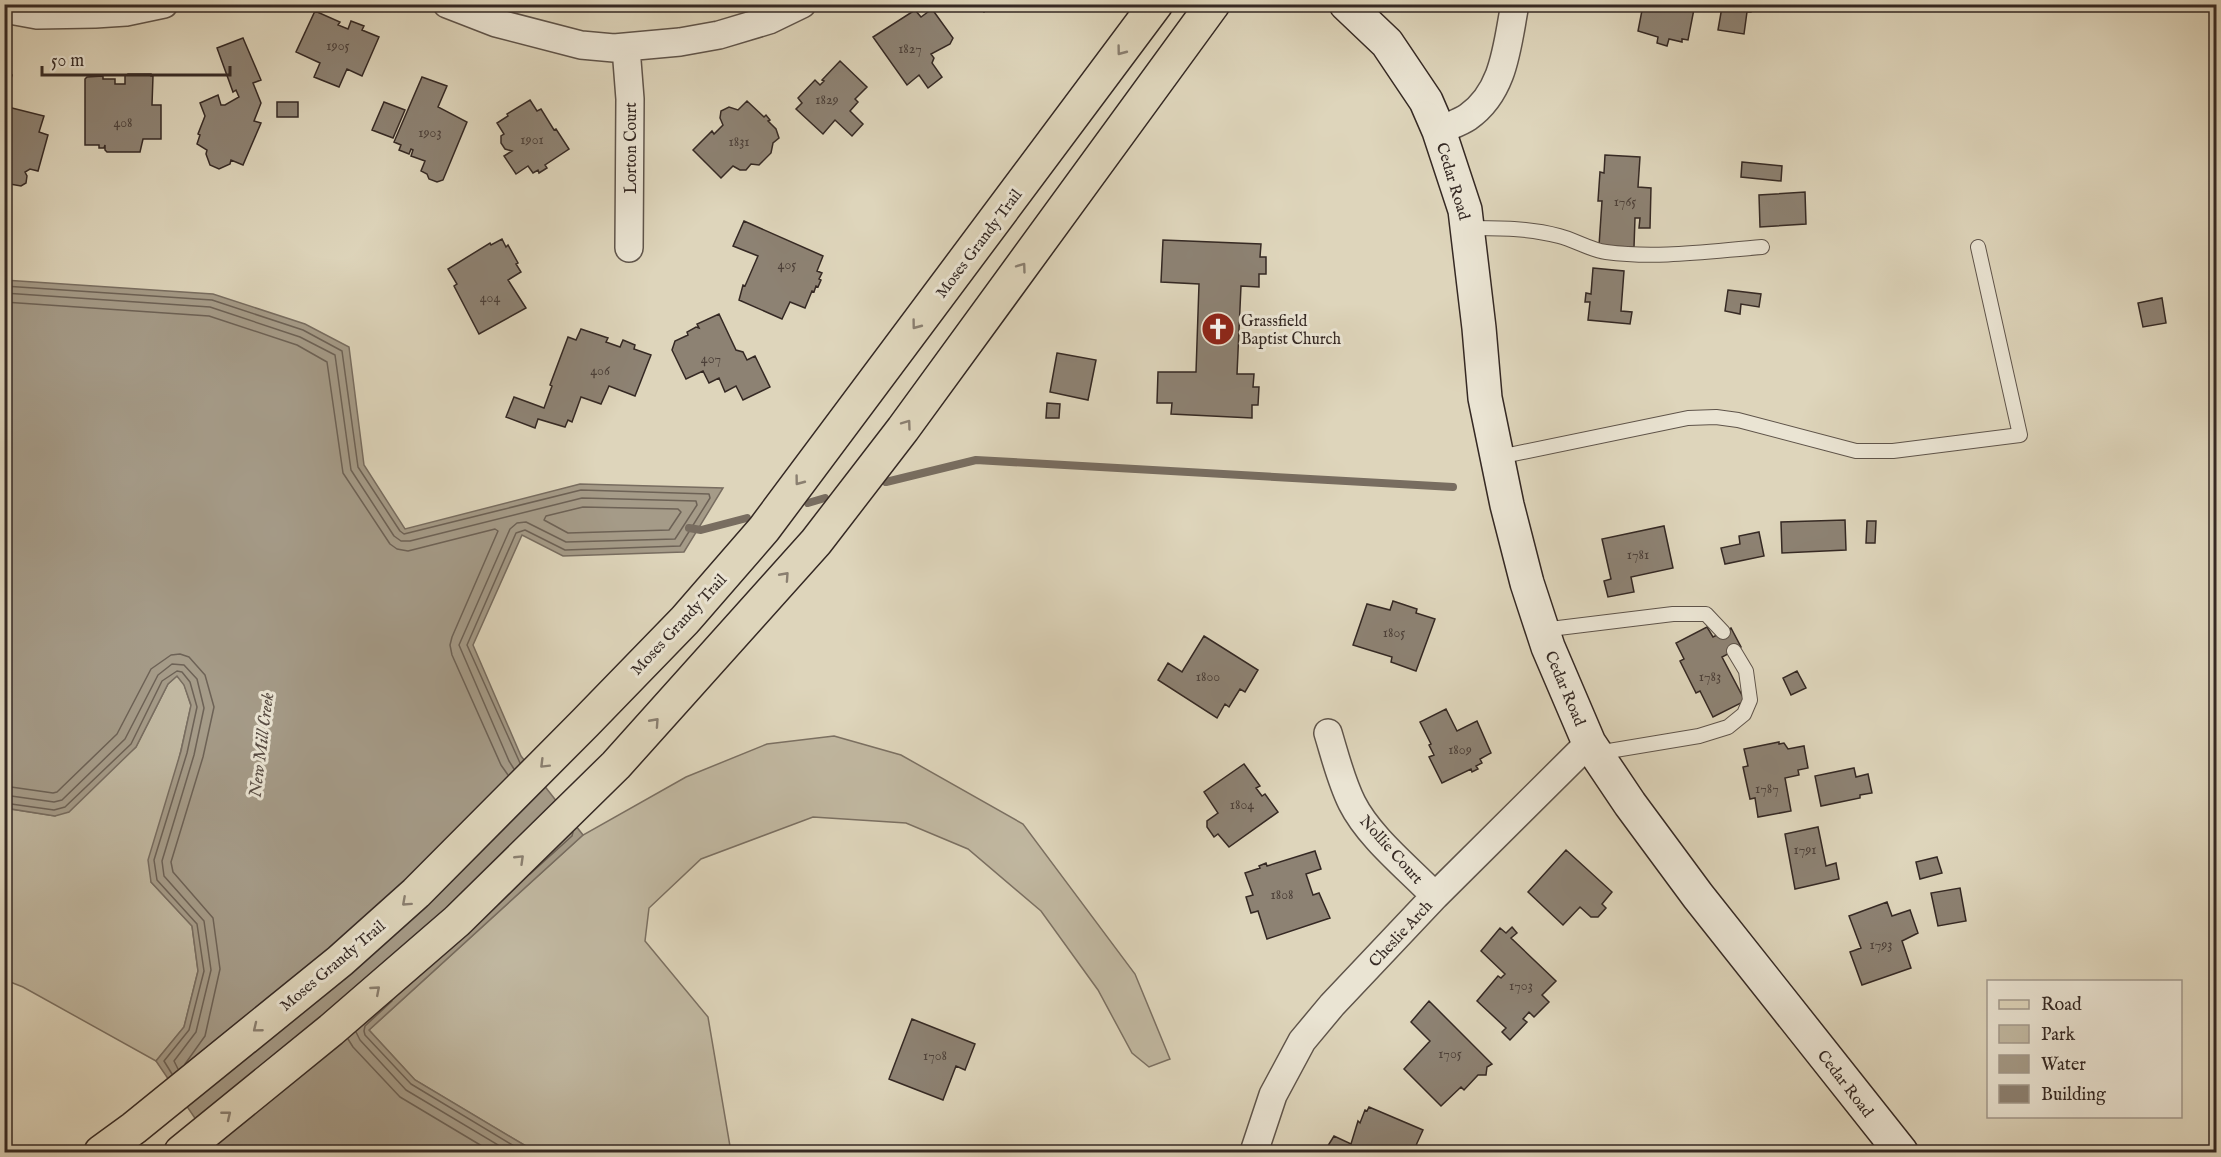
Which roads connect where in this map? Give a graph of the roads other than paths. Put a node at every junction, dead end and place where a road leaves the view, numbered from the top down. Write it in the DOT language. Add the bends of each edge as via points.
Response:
graph roads {
  1 [pos="164,4"];
  2 [pos="447,4"];
  3 [pos="801,4"];
  4 [pos="1156,4"];
  5 [pos="1213,4"];
  6 [pos="1346,4"];
  7 [pos="1515,4"];
  8 [pos="4,9"];
  9 [pos="627,48"];
  10 [pos="1439,131"];
  11 [pos="1468,228"];
  12 [pos="1978,246"];
  13 [pos="1762,247"];
  14 [pos="629,248"];
  15 [pos="1499,457"];
  16 [pos="1542,630"];
  17 [pos="1723,632"];
  18 [pos="1734,651"];
  19 [pos="1328,733"];
  20 [pos="1593,748"];
  21 [pos="1435,896"];
  22 [pos="101,1152"];
  23 [pos="182,1152"];
  24 [pos="1254,1152"];
  25 [pos="1900,1152"];
  1 -- 8 [label="street" via="95,14 37,15"];
  2 -- 9 [label="street" via="496,23 581,45"];
  3 -- 9 [label="street" via="770,20 719,35"];
  4 -- 22 [label="main road, Moses Grandy Trail, one-way" via="764,529 685,620 416,892 340,961"];
  23 -- 5 [label="main road, one-way" via="457,921 616,765 816,542"];
  6 -- 10 [label="street, Cedar Road" via="1387,43 1426,101"];
  7 -- 10 [label="street, Cedar Road" via="1496,87 1487,101 1467,117"];
  9 -- 14 [label="street, Lorton Court"];
  10 -- 11 [label="street, Cedar Road"];
  11 -- 13 [label="lane" via="1532,229 1604,252 1638,255"];
  11 -- 15 [label="street, Cedar Road" via="1485,398"];
  12 -- 15 [label="lane" via="2020,435 1893,451 1856,451 1738,420 1688,418"];
  15 -- 16 [label="street, Cedar Road" via="1527,583"];
  16 -- 17 [label="lane" via="1673,614 1706,614"];
  16 -- 20 [label="street, Cedar Road"];
  18 -- 20 [label="lane" via="1746,671 1750,700 1744,714 1728,727 1699,736"];
  19 -- 21 [label="street, Nollie Court" via="1353,803 1368,828"];
  20 -- 21 [label="street, Cheslie Arch"];
  20 -- 25 [label="street, Cedar Road" via="1698,896"];
  21 -- 24 [label="street, Cheslie Arch" via="1302,1041 1273,1095"];
}
